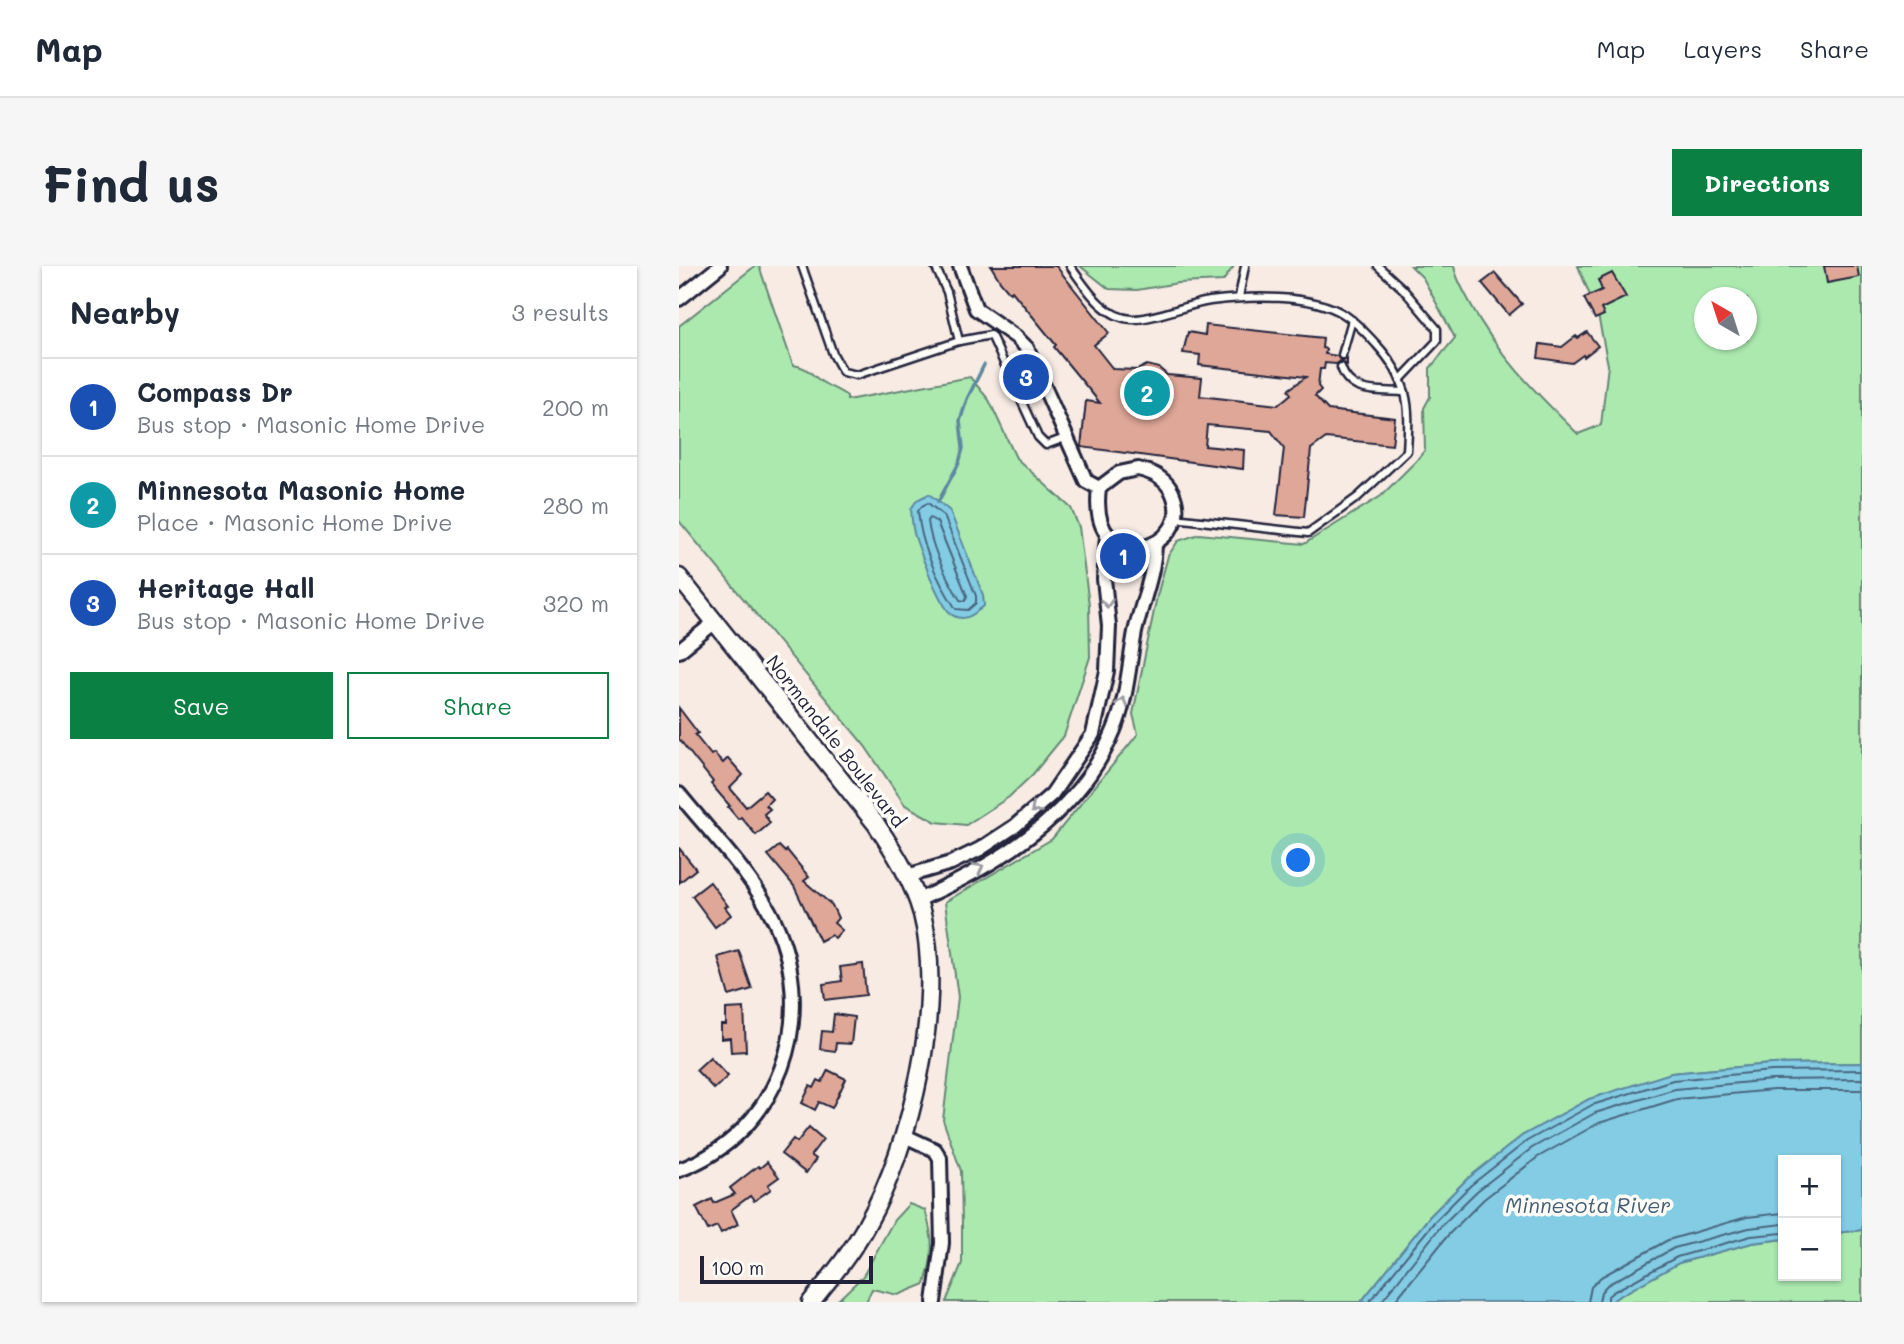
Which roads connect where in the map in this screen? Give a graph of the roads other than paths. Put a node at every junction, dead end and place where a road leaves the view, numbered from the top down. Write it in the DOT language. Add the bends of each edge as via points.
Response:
graph roads {
  1 [pos="720,266"];
  2 [pos="802,266"];
  3 [pos="935,266"];
  4 [pos="960,266"];
  5 [pos="1070,266"];
  6 [pos="1245,266"];
  7 [pos="1378,266"];
  8 [pos="1239,297"];
  9 [pos="679,299"];
  10 [pos="1352,320"];
  11 [pos="996,330"];
  12 [pos="959,341"];
  13 [pos="1342,355"];
  14 [pos="1341,367"];
  15 [pos="1400,380"];
  16 [pos="1405,392"];
  17 [pos="1066,438"];
  18 [pos="1099,488"];
  19 [pos="1174,518"];
  20 [pos="1107,535"];
  21 [pos="1155,544"];
  22 [pos="679,577"];
  23 [pos="715,622"];
  24 [pos="679,651"];
  25 [pos="679,794"];
  26 [pos="907,876"];
  27 [pos="918,900"];
  28 [pos="905,1136"];
  29 [pos="679,1170"];
  30 [pos="811,1302"];
  31 [pos="934,1302"];
  1 -- 9 [label="street"];
  2 -- 12 [label="lane" via="843,372 857,375"];
  3 -- 12 [label="lane" via="947,292"];
  4 -- 11 [label="street" via="976,309"];
  5 -- 8 [label="lane" via="1110,313 1132,319"];
  6 -- 8 [label="lane"];
  7 -- 15 [label="lane" via="1403,289 1439,336"];
  8 -- 10 [label="lane" via="1272,296 1325,306"];
  10 -- 13 [label="lane"];
  10 -- 15 [label="lane" via="1389,358"];
  11 -- 12 [label="lane"];
  11 -- 17 [label="street" via="1027,348"];
  11 -- 17 [label="lane" via="1038,437 1046,445"];
  14 -- 16 [label="lane" via="1351,385"];
  15 -- 16 [label="lane"];
  16 -- 19 [label="lane" via="1407,451 1358,497 1308,533"];
  17 -- 18 [label="street" via="1086,481"];
  18 -- 19 [label="street" via="1119,473 1153,472 1168,484 1176,500"];
  18 -- 20 [label="street" via="1098,519"];
  19 -- 21 [label="street" via="1171,529"];
  20 -- 21 [label="street" via="1119,545 1137,549"];
  20 -- 26 [label="street, one-way" via="1107,671 1093,734 1052,794 1015,827 951,863"];
  27 -- 21 [label="street, one-way" via="1019,846 1060,811 1098,765 1115,728 1136,628 1155,567"];
  22 -- 23 [label="street, Normandale Boulevard"];
  23 -- 24 [label="street"];
  23 -- 26 [label="street, Normandale Boulevard" via="876,824"];
  25 -- 29 [label="street" via="748,880 775,923 785,952 793,1012 783,1065 758,1113 720,1150"];
  26 -- 27 [label="street, Normandale Boulevard"];
  27 -- 28 [label="street, Normandale Boulevard" via="927,943 928,1003"];
  28 -- 30 [label="street, Normandale Boulevard" via="867,1224"];
  28 -- 31 [label="street" via="940,1157 942,1243"];
}
